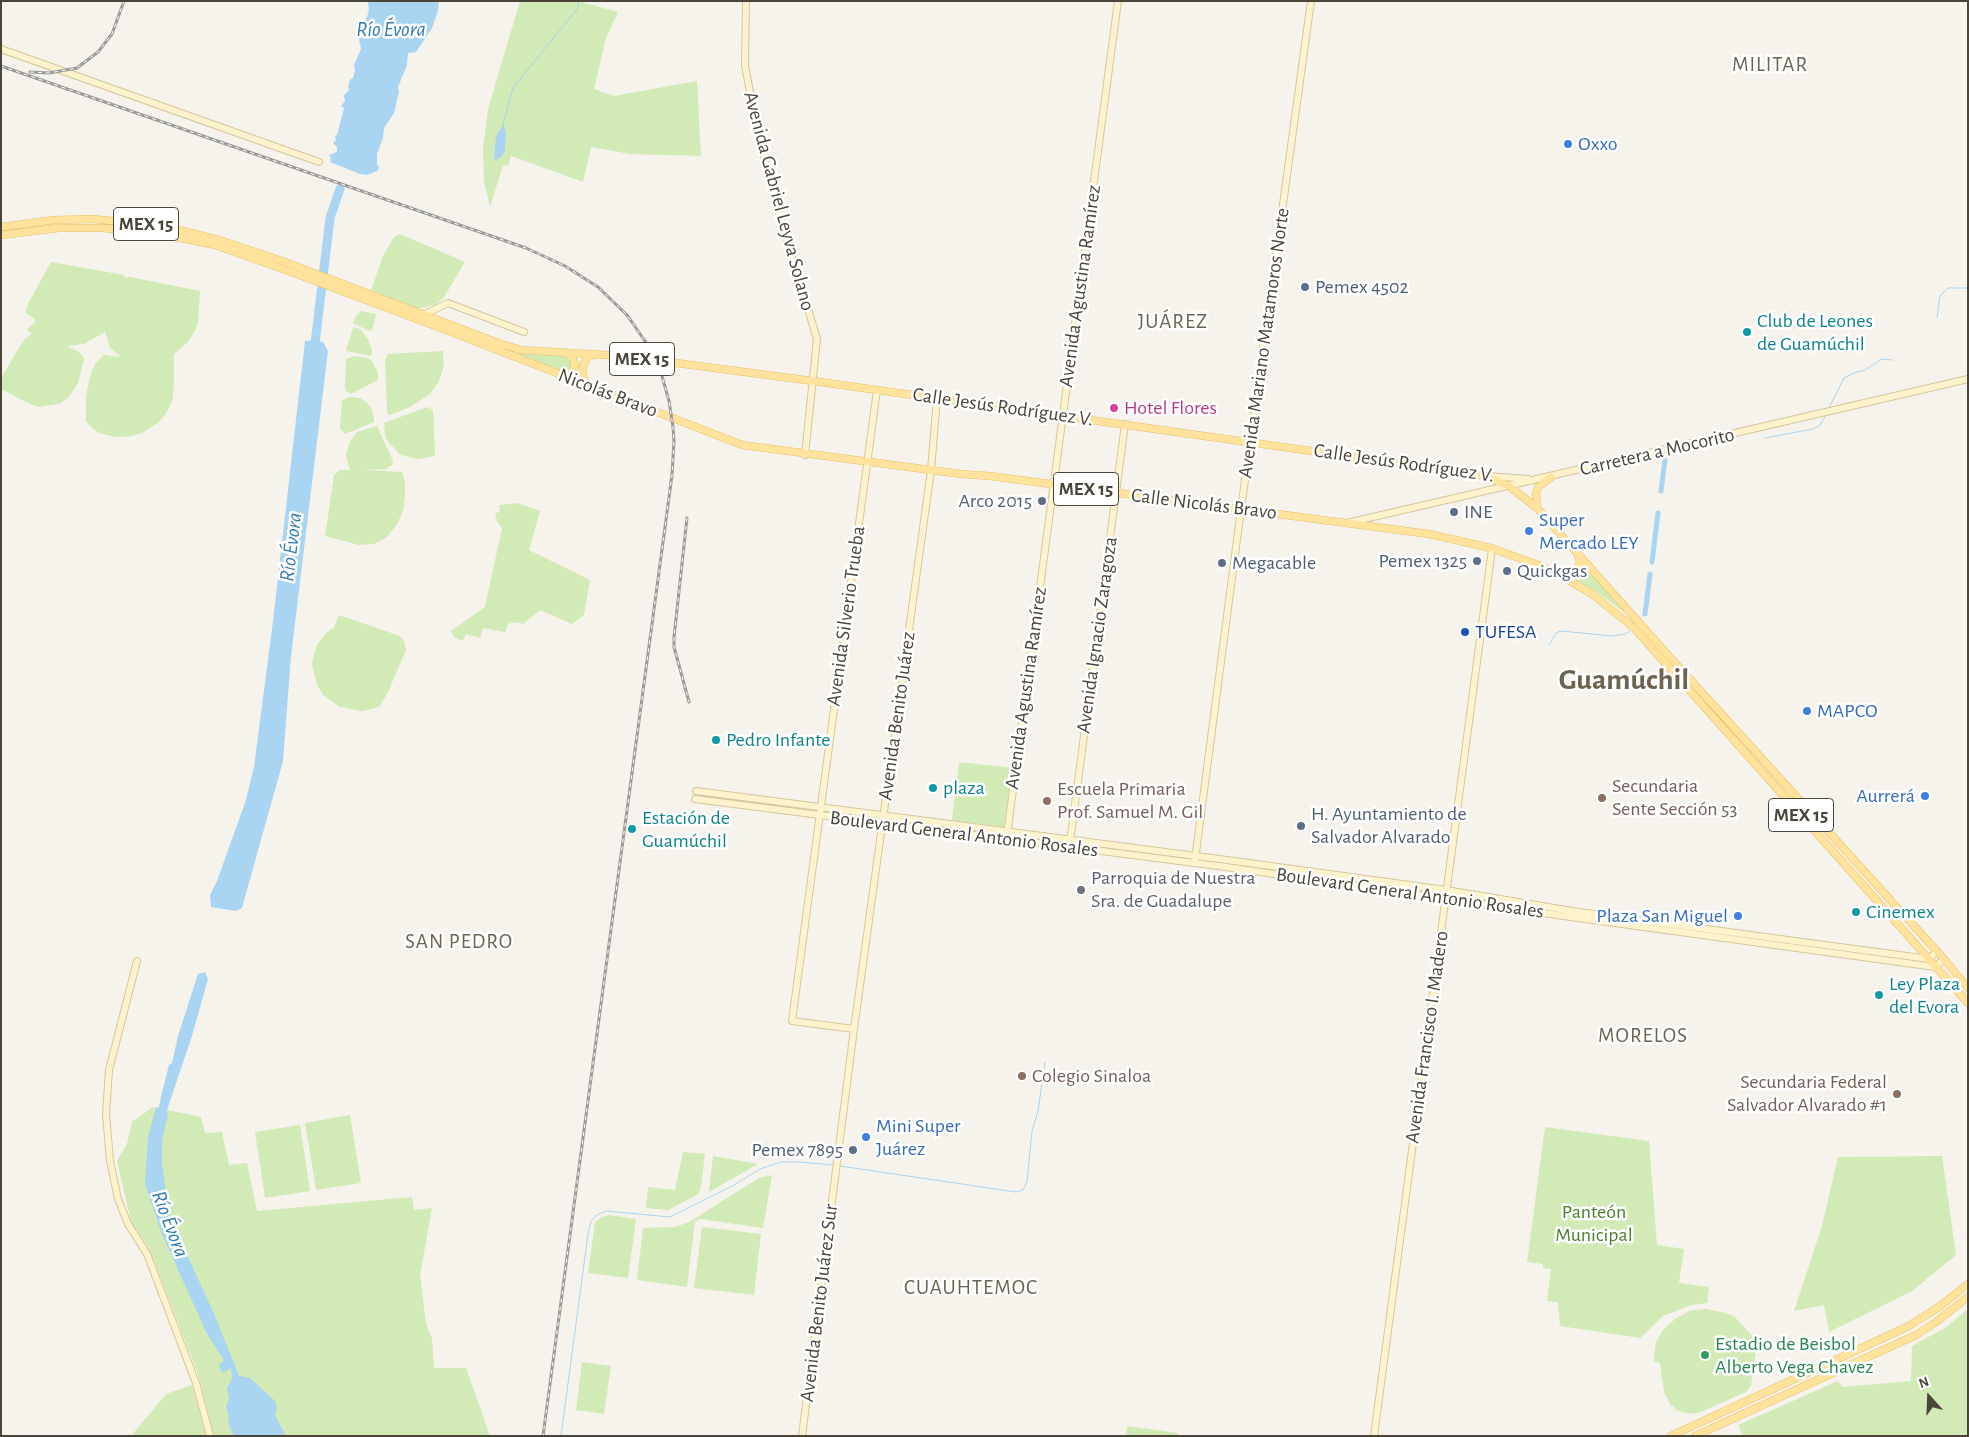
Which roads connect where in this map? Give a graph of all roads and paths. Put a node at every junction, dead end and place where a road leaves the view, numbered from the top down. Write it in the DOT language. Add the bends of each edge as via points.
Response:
graph roads {
  1 [pos="746,1"];
  2 [pos="1118,1"];
  3 [pos="1311,1"];
  4 [pos="1,49"];
  5 [pos="319,162"];
  6 [pos="1,227"];
  7 [pos="1,235"];
  8 [pos="284,265"];
  9 [pos="423,315"];
  10 [pos="443,326"];
  11 [pos="524,332"];
  12 [pos="564,352"];
  13 [pos="596,354"];
  14 [pos="563,376"];
  15 [pos="1968,379"];
  16 [pos="813,381"];
  17 [pos="586,385"];
  18 [pos="877,390"];
  19 [pos="937,398"];
  20 [pos="1063,415"];
  21 [pos="1125,424"];
  22 [pos="695,427"];
  23 [pos="1250,441"];
  24 [pos="804,455"];
  25 [pos="868,462"];
  26 [pos="931,470"];
  27 [pos="1482,475"];
  28 [pos="1550,477"];
  29 [pos="1053,484"];
  30 [pos="1509,486"];
  31 [pos="1116,493"];
  32 [pos="1537,508"];
  33 [pos="1240,509"];
  34 [pos="1346,523"];
  35 [pos="1492,549"];
  36 [pos="1578,555"];
  37 [pos="1560,575"];
  38 [pos="696,791"];
  39 [pos="695,799"];
  40 [pos="821,807"];
  41 [pos="820,815"];
  42 [pos="884,815"];
  43 [pos="882,823"];
  44 [pos="1007,831"];
  45 [pos="1006,839"];
  46 [pos="1070,839"];
  47 [pos="1070,847"];
  48 [pos="1195,859"];
  49 [pos="1446,890"];
  50 [pos="1445,898"];
  51 [pos="1937,951"];
  52 [pos="1929,959"];
  53 [pos="1944,959"];
  54 [pos="137,961"];
  55 [pos="1935,967"];
  56 [pos="1968,988"];
  57 [pos="1968,1003"];
  58 [pos="854,1029"];
  59 [pos="837,1170"];
  60 [pos="1968,1284"];
  61 [pos="1968,1297"];
  62 [pos="210,1436"];
  63 [pos="802,1436"];
  64 [pos="1374,1436"];
  65 [pos="1671,1436"];
  66 [pos="1695,1436"];
  1 -- 16 [label="street, Avenida Gabriel Leyva Solano" via="745,66 772,189 817,339"];
  2 -- 20 [label="street, Avenida Agustina Ramírez"];
  3 -- 23 [label="street, Avenida Mariano Matamoros Norte"];
  4 -- 5 [label="street"];
  6 -- 8 [label="main road, MEX 15" via="80,219 133,222 206,237"];
  7 -- 8 [label="main road, MEX 15" via="74,228 142,231 215,245"];
  8 -- 9 [label="main road, MEX 15"];
  8 -- 10 [label="main road, MEX 15"];
  9 -- 10 [label="main road, MEX 15"];
  9 -- 11 [label="street" via="448,303"];
  10 -- 12 [label="main road, Calle Jesús Rodríguez V. / MEX 15" via="516,348"];
  10 -- 14 [label="main road, Nicolás Bravo / MEX 15"];
  12 -- 13 [label="main road, Calle Jesús Rodríguez V. / MEX 15"];
  12 -- 14 [label="main road" via="572,357 575,365 571,374"];
  13 -- 16 [label="main road, Calle Jesús Rodríguez V. / MEX 15"];
  13 -- 17 [label="main road" via="588,357 582,368"];
  14 -- 17 [label="main road, Nicolás Bravo / MEX 15"];
  15 -- 28 [label="street, Carretera a Mocorito"];
  16 -- 18 [label="main road, Calle Jesús Rodríguez V. / MEX 15"];
  16 -- 24 [label="street"];
  17 -- 22 [label="main road, Nicolás Bravo / MEX 15"];
  18 -- 19 [label="main road, Calle Jesús Rodríguez V. / MEX 15"];
  18 -- 25 [label="street, Avenida Silverio Trueba"];
  19 -- 20 [label="main road, Calle Jesús Rodríguez V. / MEX 15"];
  19 -- 26 [label="street"];
  20 -- 21 [label="main road, Calle Jesús Rodríguez V. / MEX 15"];
  20 -- 29 [label="street, Avenida Agustina Ramírez"];
  21 -- 23 [label="main road, Calle Jesús Rodríguez V. / MEX 15"];
  21 -- 31 [label="street, Avenida Ignacio Zaragoza"];
  22 -- 24 [label="main road, Calle Nicolás Bravo / MEX 15" via="742,446"];
  23 -- 27 [label="main road, Calle Jesús Rodríguez V. / MEX 15"];
  23 -- 33 [label="street, Avenida Mariano Matamoros Norte"];
  24 -- 25 [label="main road, Calle Nicolás Bravo / MEX 15"];
  25 -- 26 [label="main road, Calle Nicolás Bravo / MEX 15"];
  25 -- 40 [label="street, Avenida Silverio Trueba"];
  26 -- 29 [label="main road, Calle Nicolás Bravo / MEX 15"];
  26 -- 42 [label="street, Avenida Benito Juárez"];
  27 -- 28 [label="street, Calle Jesús Rodríguez V." via="1520,479"];
  27 -- 30 [label="main road, MEX 15"];
  28 -- 30 [label="street, Carretera a Mocorito"];
  28 -- 32 [label="main road" via="1538,487"];
  29 -- 31 [label="main road, Calle Nicolás Bravo / MEX 15"];
  29 -- 44 [label="street, Avenida Agustina Ramírez"];
  30 -- 32 [label="main road, MEX 15"];
  30 -- 34 [label="street, Carretera a Mocorito"];
  31 -- 33 [label="main road, Calle Nicolás Bravo / MEX 15"];
  31 -- 46 [label="street, Avenida Ignacio Zaragoza"];
  32 -- 36 [label="main road, MEX 15"];
  33 -- 34 [label="main road, Calle Nicolás Bravo / MEX 15"];
  33 -- 48 [label="street, Avenida Mariano Matamoros Norte"];
  34 -- 35 [label="main road, Calle Nicolás Bravo / MEX 15" via="1429,534"];
  35 -- 37 [label="main road, Calle Nicolás Bravo / MEX 15"];
  35 -- 49 [label="street, Avenida Francisco I. Madero"];
  36 -- 37 [label="main road" via="1580,562 1574,573"];
  36 -- 51 [label="main road, MEX 15"];
  37 -- 52 [label="main road, Calle Nicolás Bravo / MEX 15" via="1592,594 1634,628"];
  38 -- 40 [label="street, Boulevard General Antonio Rosales"];
  39 -- 41 [label="street, Boulevard General Antonio Rosales"];
  40 -- 41 [label="street, Avenida Silverio Trueba"];
  40 -- 42 [label="street, Boulevard General Antonio Rosales"];
  41 -- 43 [label="street, Boulevard General Antonio Rosales"];
  41 -- 58 [label="street, Avenida Silverio Trueba" via="792,1021"];
  42 -- 43 [label="street, Avenida Benito Juárez"];
  42 -- 44 [label="street, Boulevard General Antonio Rosales"];
  43 -- 45 [label="street, Boulevard General Antonio Rosales"];
  43 -- 58 [label="street, Avenida Benito Juárez"];
  44 -- 45 [label="street, Avenida Agustina Ramírez"];
  44 -- 46 [label="street, Boulevard General Antonio Rosales"];
  45 -- 47 [label="street, Boulevard General Antonio Rosales"];
  46 -- 47 [label="street, Avenida Ignacio Zaragoza"];
  46 -- 48 [label="street, Boulevard General Antonio Rosales"];
  47 -- 48 [label="street, Boulevard General Antonio Rosales"];
  48 -- 49 [label="street, Boulevard General Antonio Rosales"];
  48 -- 50 [label="street, Boulevard General Antonio Rosales"];
  49 -- 50 [label="street, Avenida Francisco I. Madero"];
  49 -- 52 [label="street, Boulevard General Antonio Rosales" via="1572,911"];
  50 -- 55 [label="street, Boulevard General Antonio Rosales"];
  50 -- 64 [label="street, Avenida Francisco I. Madero"];
  51 -- 52 [label="street"];
  51 -- 53 [label="main road, MEX 15"];
  52 -- 55 [label="main road, MEX 15"];
  53 -- 55 [label="street"];
  53 -- 56 [label="main road, MEX 15"];
  54 -- 62 [label="street" via="109,1070 106,1114 110,1161 118,1199 128,1224 147,1254 193,1376"];
  55 -- 57 [label="main road, MEX 15"];
  58 -- 59 [label="street, Avenida Benito Juárez"];
  59 -- 63 [label="street, Avenida Benito Juárez Sur"];
  60 -- 65 [label="main road" via="1908,1328"];
  61 -- 66 [label="main road" via="1916,1334"];
}
